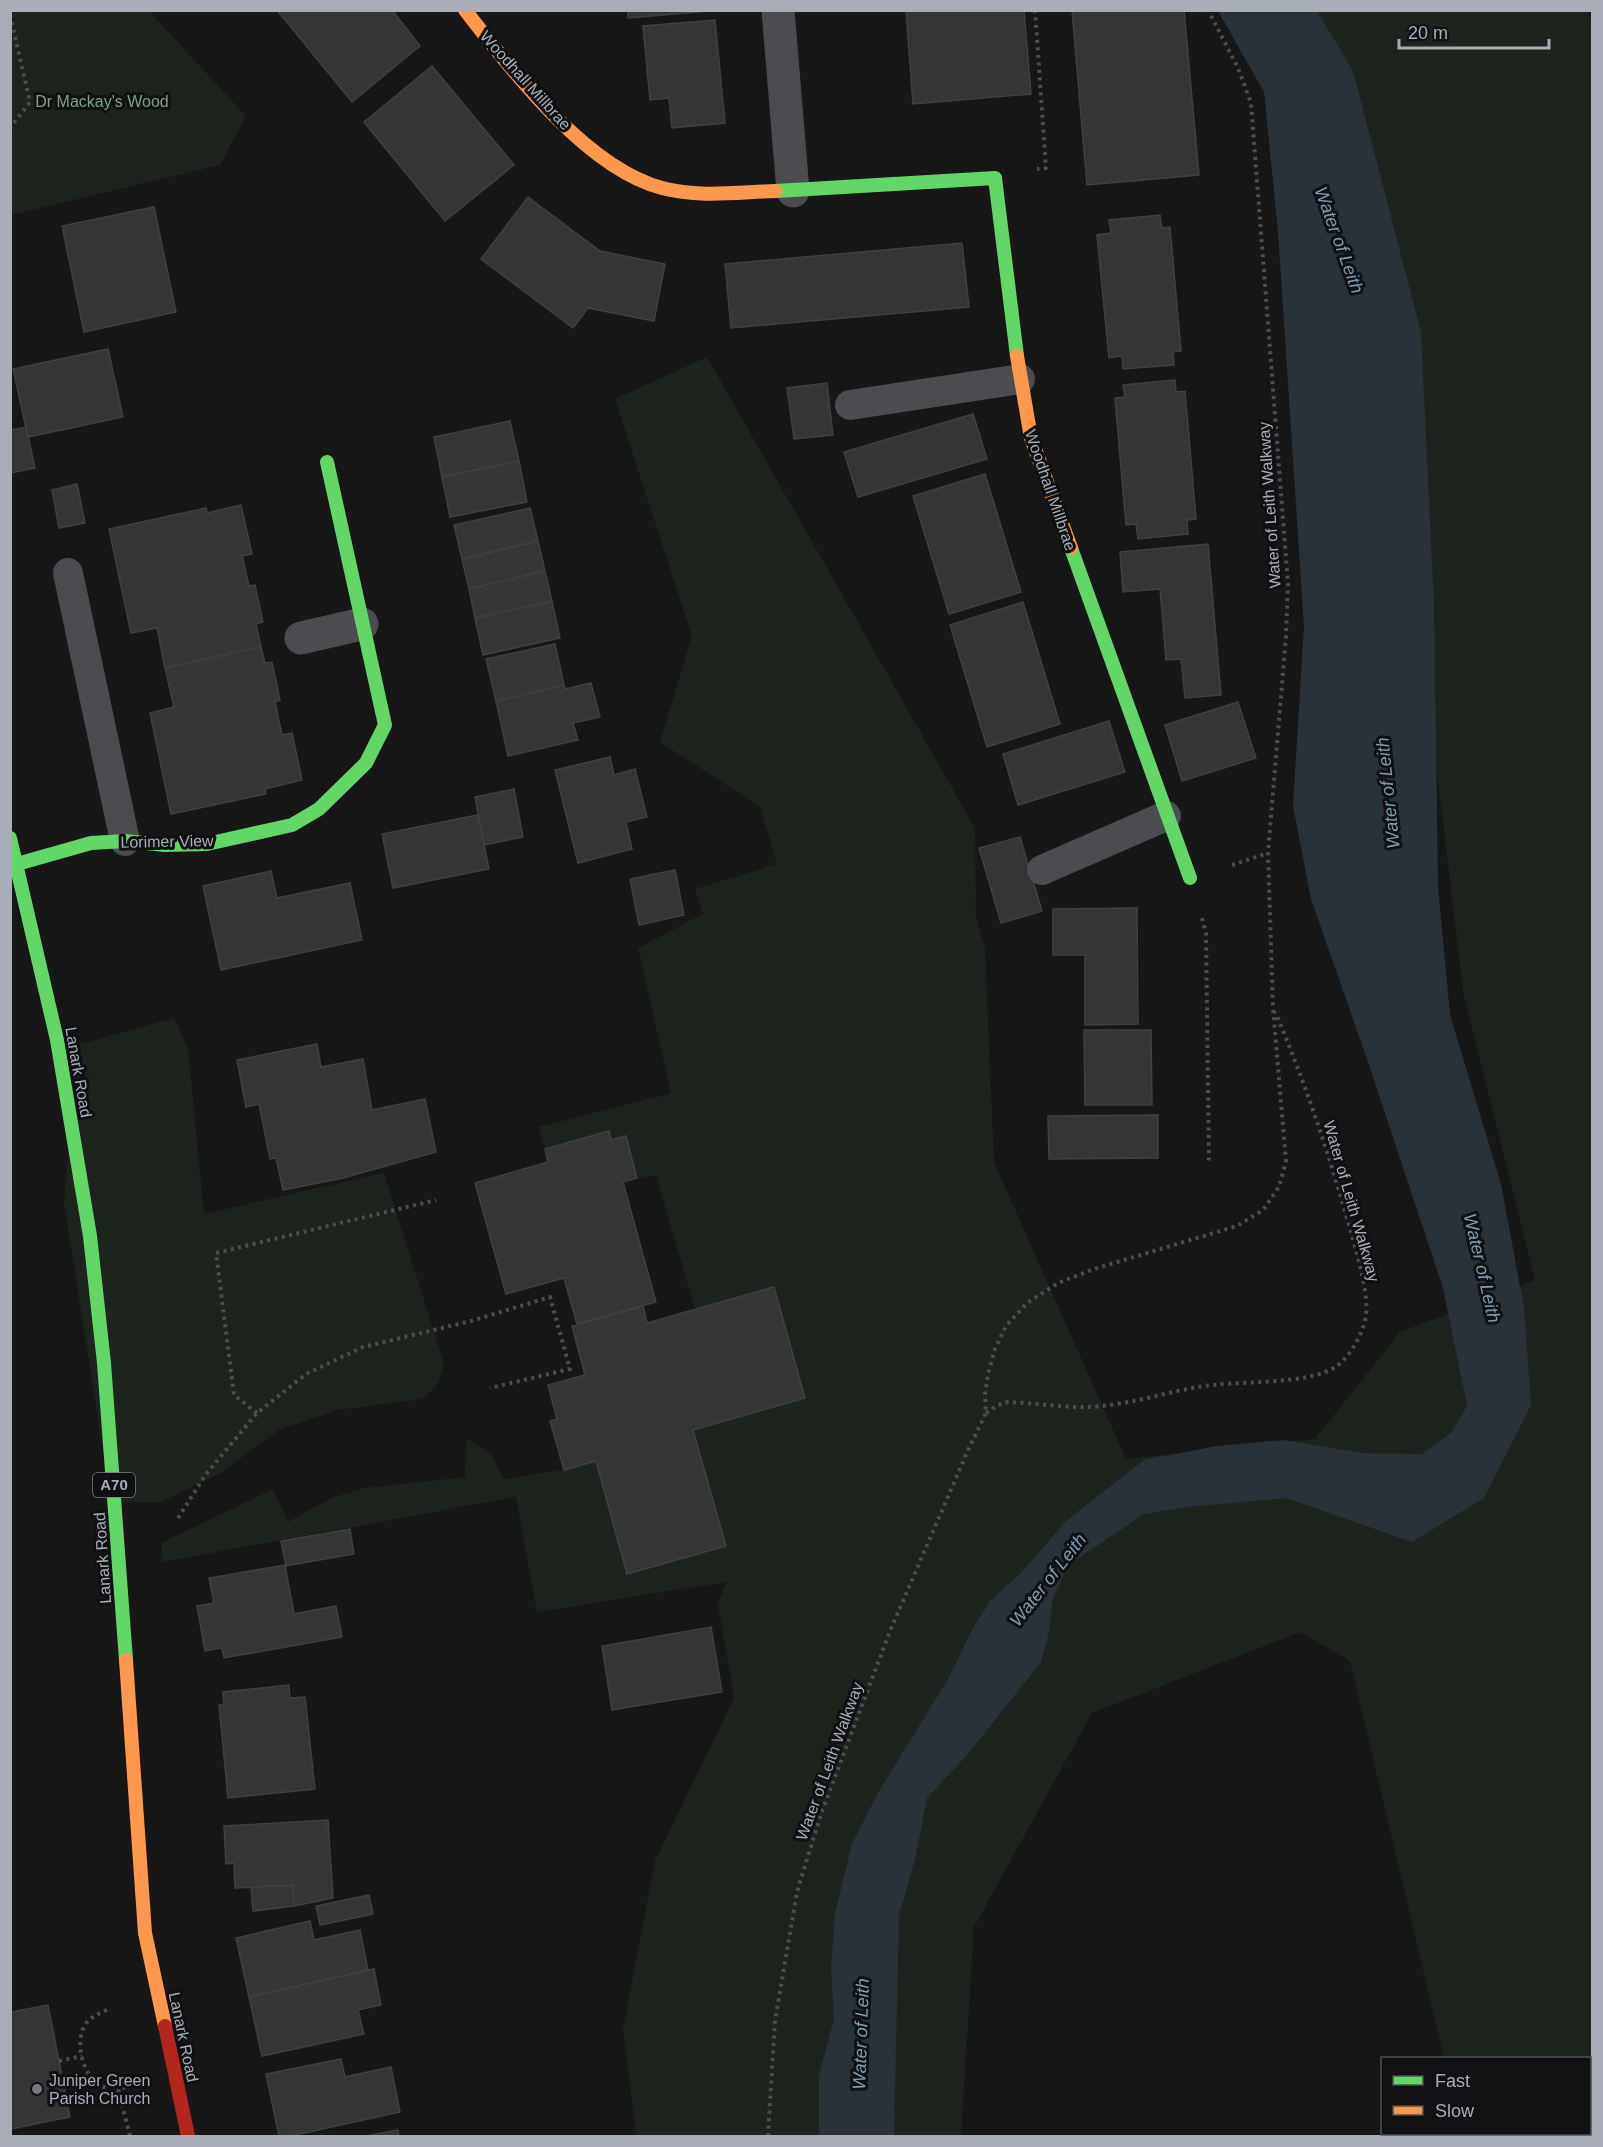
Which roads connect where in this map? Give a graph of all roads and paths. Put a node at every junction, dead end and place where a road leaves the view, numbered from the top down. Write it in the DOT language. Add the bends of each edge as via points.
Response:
graph roads {
  1 [pos="465,10"];
  2 [pos="778,10"];
  3 [pos="1035,10"];
  4 [pos="1208,10"];
  5 [pos="10,15"];
  6 [pos="10,128"];
  7 [pos="995,178"];
  8 [pos="793,191"];
  9 [pos="1020,379"];
  10 [pos="850,405"];
  11 [pos="327,462"];
  12 [pos="68,573"];
  13 [pos="362,624"];
  14 [pos="301,638"];
  15 [pos="1166,816"];
  16 [pos="10,838"];
  17 [pos="125,841"];
  18 [pos="17,864"];
  19 [pos="1042,870"];
  20 [pos="1190,878"];
  21 [pos="1273,1008"];
  22 [pos="1209,1162"];
  23 [pos="436,1200"];
  24 [pos="490,1388"];
  25 [pos="257,1413"];
  26 [pos="986,1413"];
  27 [pos="178,1518"];
  28 [pos="107,2010"];
  29 [pos="82,2056"];
  30 [pos="59,2061"];
  31 [pos="118,2089"];
  32 [pos="188,2136"];
  33 [pos="768,2136"];
  1 -- 8 [label="street, Woodhall Millbrae" via="520,78 576,136 651,185 696,193"];
  2 -- 8 [label="street"];
  3 -- 7 [label="path" via="1046,168"];
  4 -- 21 [label="path, Water of Leith Walkway" via="1251,103 1288,584 1268,853"];
  5 -- 6 [label="path" via="30,102"];
  7 -- 8 [label="street, Woodhall Millbrae"];
  7 -- 9 [label="street, Woodhall Millbrae"];
  9 -- 10 [label="lane"];
  9 -- 15 [label="street, Woodhall Millbrae" via="1031,438"];
  11 -- 13 [label="street, Lorimer View"];
  12 -- 17 [label="lane"];
  13 -- 14 [label="street"];
  13 -- 17 [label="street, Lorimer View" via="385,725 366,763 319,809 292,825 207,844"];
  15 -- 19 [label="lane"];
  15 -- 20 [label="street, Woodhall Millbrae"];
  16 -- 18 [label="street, Lanark Road / A70"];
  17 -- 18 [label="street, Lorimer View" via="92,843"];
  18 -- 32 [label="street, Lanark Road / A70" via="57,1040 90,1236 116,1512 145,1933"];
  20 -- 22 [label="path" via="1206,933"];
  21 -- 26 [label="path, Water of Leith Walkway" via="1287,1161 1279,1187 1263,1210 1237,1226 1058,1283 1027,1303 1006,1326 995,1349 988,1374"];
  21 -- 26 [label="path, Water of Leith Walkway" via="1298,1064 1360,1265 1366,1315 1352,1349 1338,1365 1303,1378 1199,1387 1090,1407 1008,1402"];
  23 -- 25 [label="path" via="216,1253 234,1395"];
  24 -- 25 [label="path" via="570,1369 550,1297 363,1347 306,1374"];
  25 -- 27 [label="path" via="207,1474"];
  26 -- 33 [label="path, Water of Leith Walkway" via="890,1631 820,1814 797,1892 775,2021"];
  28 -- 29 [label="path" via="86,2023 81,2038"];
  29 -- 30 [label="path"];
  29 -- 31 [label="path" via="94,2081"];
}
